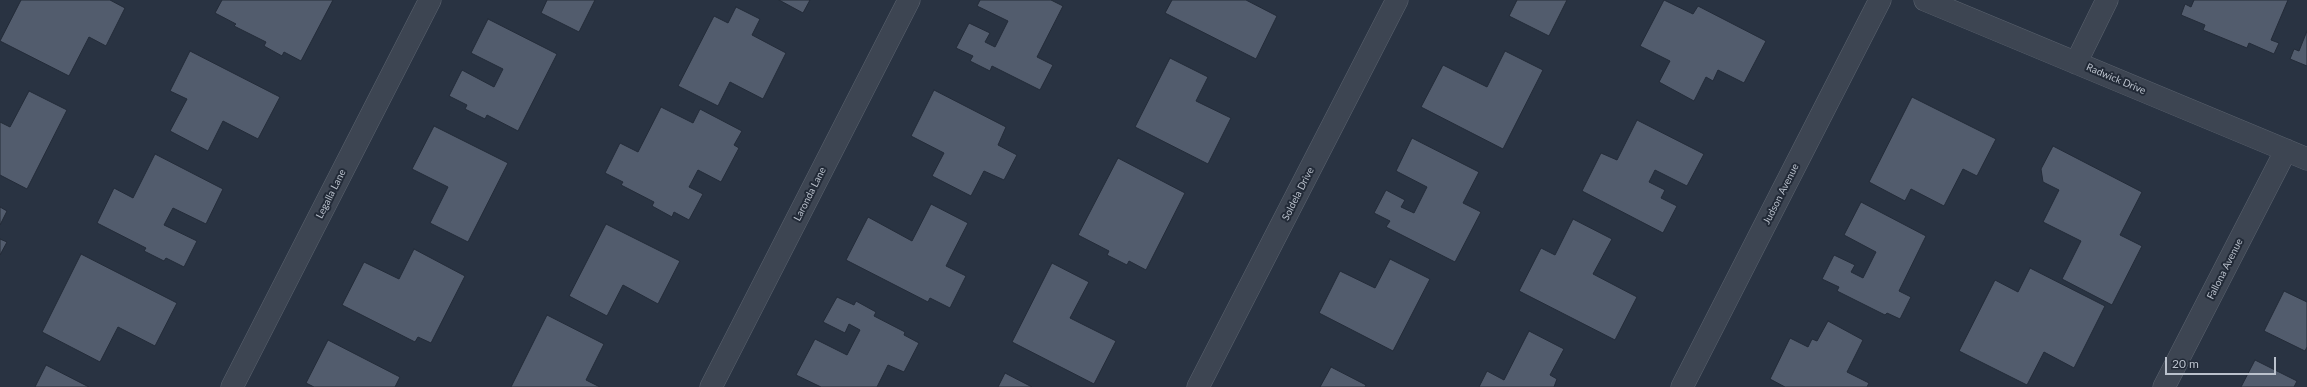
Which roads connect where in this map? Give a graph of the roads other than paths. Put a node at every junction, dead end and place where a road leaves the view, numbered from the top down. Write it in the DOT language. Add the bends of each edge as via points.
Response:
graph roads {
  1 [pos="430,0"];
  2 [pos="909,0"];
  3 [pos="1397,0"];
  4 [pos="1880,0"];
  5 [pos="1925,0"];
  6 [pos="2107,0"];
  7 [pos="2076,63"];
  8 [pos="2286,150"];
  9 [pos="2307,159"];
  10 [pos="232,387"];
  11 [pos="711,387"];
  12 [pos="1198,387"];
  13 [pos="1682,387"];
  14 [pos="2164,387"];
  1 -- 10 [label="street, Legalla Lane"];
  2 -- 11 [label="street, Laronda Lane"];
  3 -- 12 [label="street, Soldela Drive"];
  4 -- 13 [label="street, Judson Avenue"];
  5 -- 7 [label="street, Radwick Drive"];
  6 -- 7 [label="street"];
  7 -- 8 [label="street, Radwick Drive"];
  8 -- 9 [label="street, Radwick Drive"];
  8 -- 14 [label="street, Fallona Avenue"];
}
